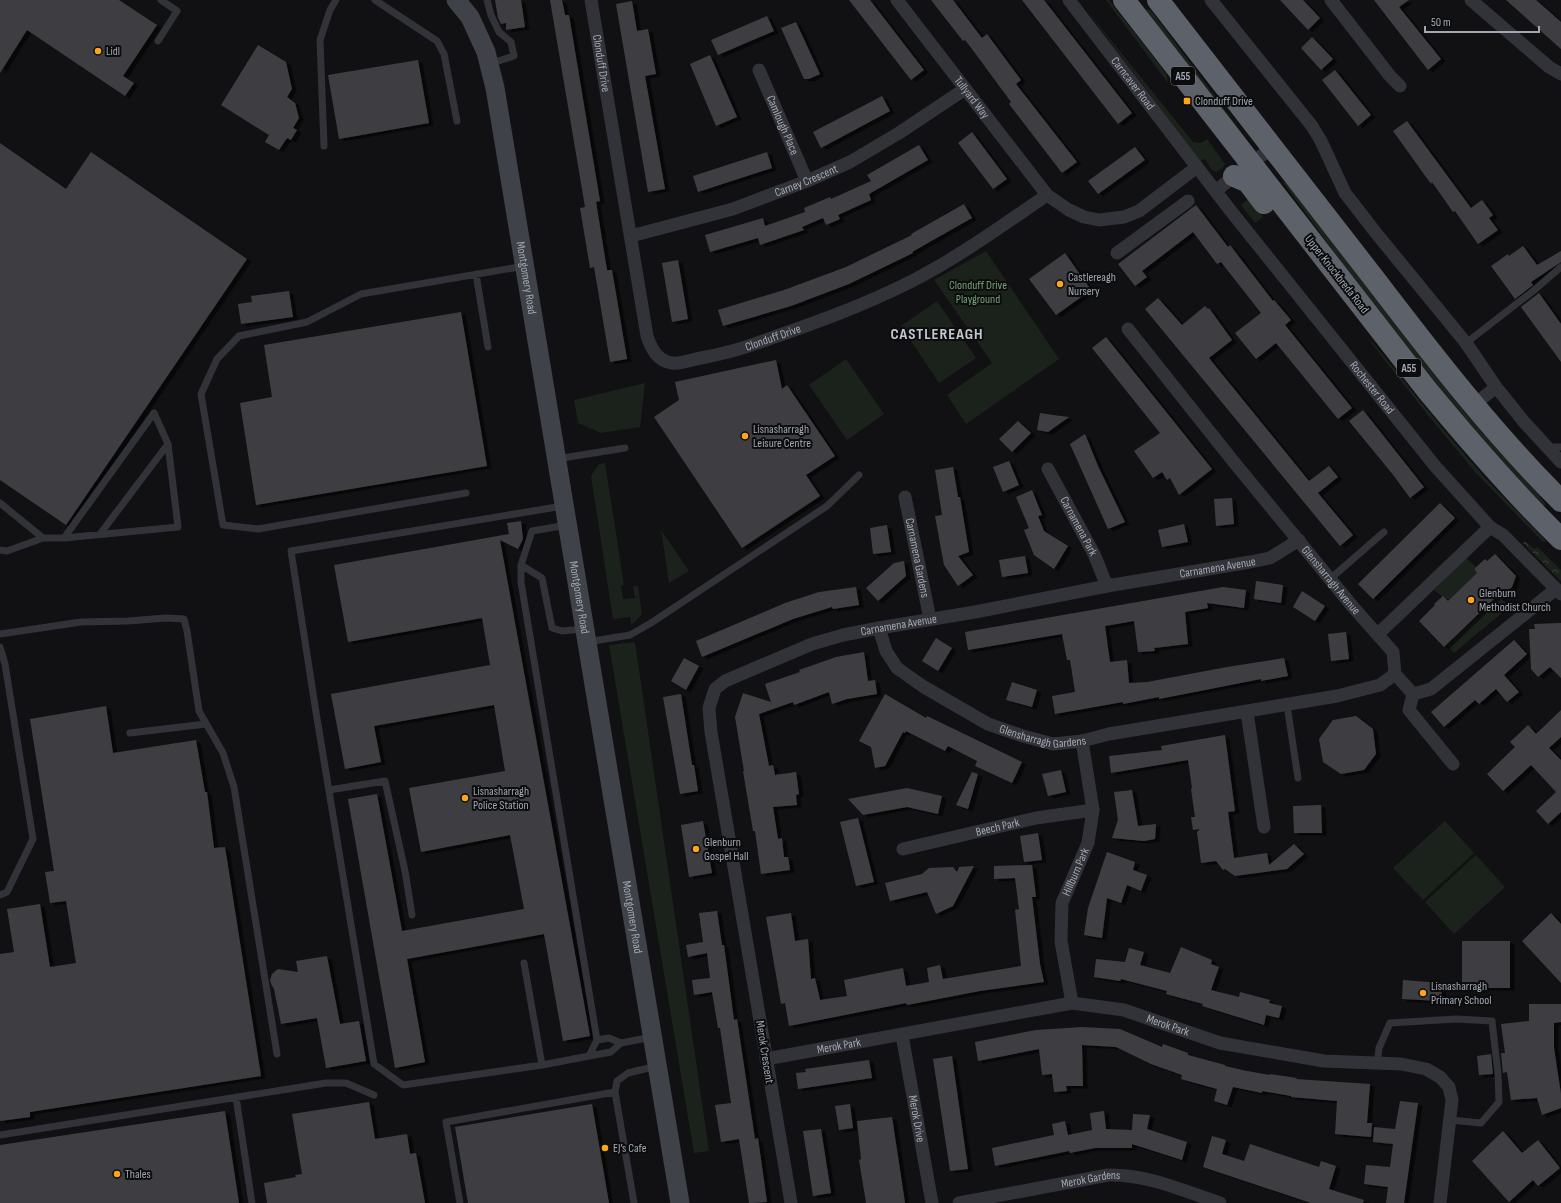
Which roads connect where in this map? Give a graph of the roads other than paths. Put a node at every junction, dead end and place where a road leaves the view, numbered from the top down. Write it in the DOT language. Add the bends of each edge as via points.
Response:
graph roads {
  1 [pos="161,0"];
  2 [pos="336,0"];
  3 [pos="375,0"];
  4 [pos="456,0"];
  5 [pos="487,0"];
  6 [pos="591,0"];
  7 [pos="897,0"];
  8 [pos="1069,0"];
  9 [pos="1124,0"];
  10 [pos="1158,0"];
  11 [pos="1211,0"];
  12 [pos="1330,0"];
  13 [pos="1471,0"];
  14 [pos="158,41"];
  15 [pos="489,64"];
  16 [pos="759,70"];
  17 [pos="1561,74"];
  18 [pos="1400,86"];
  19 [pos="965,89"];
  20 [pos="457,121"];
  21 [pos="324,146"];
  22 [pos="1273,148"];
  23 [pos="1197,167"];
  24 [pos="1242,170"];
  25 [pos="807,181"];
  26 [pos="1216,191"];
  27 [pos="1047,195"];
  28 [pos="1152,201"];
  29 [pos="1188,201"];
  30 [pos="1164,218"];
  31 [pos="631,236"];
  32 [pos="1117,253"];
  33 [pos="525,266"];
  34 [pos="1561,267"];
  35 [pos="476,274"];
  36 [pos="1128,329"];
  37 [pos="1466,343"];
  38 [pos="488,347"];
  39 [pos="1496,387"];
  40 [pos="1474,405"];
  41 [pos="168,444"];
  42 [pos="1547,447"];
  43 [pos="1561,447"];
  44 [pos="625,448"];
  45 [pos="556,460"];
  46 [pos="1561,462"];
  47 [pos="1048,469"];
  48 [pos="858,474"];
  49 [pos="466,493"];
  50 [pos="905,497"];
  51 [pos="1561,501"];
  52 [pos="0,503"];
  53 [pos="564,506"];
  54 [pos="567,525"];
  55 [pos="1490,527"];
  56 [pos="1384,532"];
  57 [pos="100,534"];
  58 [pos="43,538"];
  59 [pos="64,538"];
  60 [pos="1561,539"];
  61 [pos="1298,540"];
  62 [pos="0,550"];
  63 [pos="521,565"];
  64 [pos="1330,579"];
  65 [pos="1107,586"];
  66 [pos="1558,591"];
  67 [pos="930,619"];
  68 [pos="879,628"];
  69 [pos="0,634"];
  70 [pos="1378,634"];
  71 [pos="585,635"];
  72 [pos="0,647"];
  73 [pos="1395,674"];
  74 [pos="1413,694"];
  75 [pos="1287,705"];
  76 [pos="1247,712"];
  77 [pos="206,724"];
  78 [pos="130,733"];
  79 [pos="1082,740"];
  80 [pos="1453,764"];
  81 [pos="1298,778"];
  82 [pos="329,790"];
  83 [pos="1093,810"];
  84 [pos="1264,827"];
  85 [pos="902,849"];
  86 [pos="0,895"];
  87 [pos="740,901"];
  88 [pos="412,915"];
  89 [pos="524,962"];
  90 [pos="1072,1004"];
  91 [pos="902,1035"];
  92 [pos="652,1037"];
  93 [pos="597,1040"];
  94 [pos="621,1043"];
  95 [pos="277,1054"];
  96 [pos="589,1056"];
  97 [pos="766,1058"];
  98 [pos="1377,1064"];
  99 [pos="542,1065"];
  100 [pos="657,1066"];
  101 [pos="615,1092"];
  102 [pos="374,1094"];
  103 [pos="236,1097"];
  104 [pos="1450,1120"];
  105 [pos="0,1135"];
  106 [pos="252,1203"];
  107 [pos="460,1203"];
  108 [pos="634,1203"];
  109 [pos="680,1203"];
  110 [pos="791,1203"];
  111 [pos="932,1203"];
  112 [pos="959,1203"];
  113 [pos="1220,1203"];
  114 [pos="1440,1203"];
  1 -- 14 [label="lane" via="177,11"];
  2 -- 21 [label="lane" via="320,40"];
  3 -- 20 [label="lane" via="437,41 444,54"];
  4 -- 15 [label="street, Montgomery Road" via="470,17"];
  5 -- 15 [label="lane" via="499,32 510,42 514,56"];
  6 -- 31 [label="street, Clonduff Drive"];
  7 -- 19 [label="street, Tullyard Way"];
  8 -- 23 [label="street, Carncaver Road"];
  9 -- 24 [label="highway, Upper Knockbreda Road / A55"];
  10 -- 22 [label="highway, A55"];
  11 -- 37 [label="street" via="1312,126 1345,193"];
  12 -- 18 [label="street"];
  13 -- 17 [label="street" via="1549,67"];
  15 -- 33 [label="street, Montgomery Road"];
  16 -- 25 [label="street, Camlough Place"];
  19 -- 25 [label="street, Carney Crescent" via="899,134 850,162"];
  19 -- 27 [label="street, Tullyard Way"];
  22 -- 24 [label="street"];
  22 -- 40 [label="highway, A55"];
  23 -- 26 [label="street, Rochester Road"];
  23 -- 28 [label="street"];
  24 -- 26 [label="street"];
  24 -- 60 [label="highway, Upper Knockbreda Road / A55" via="1394,348 1469,442"];
  25 -- 31 [label="street, Carney Crescent" via="733,210"];
  26 -- 55 [label="street, Rochester Road" via="1435,466"];
  27 -- 28 [label="street" via="1079,215 1099,220 1124,217 1139,211"];
  27 -- 31 [label="street, Clonduff Drive" via="949,260 871,300 821,321 732,352 672,363 653,352 649,341"];
  28 -- 30 [label="street"];
  29 -- 30 [label="street"];
  30 -- 32 [label="street"];
  33 -- 35 [label="lane"];
  33 -- 45 [label="street, Montgomery Road"];
  34 -- 37 [label="lane"];
  35 -- 38 [label="lane"];
  35 -- 49 [label="lane" via="362,294 307,322 239,336 217,359 201,394 223,525 258,528"];
  36 -- 61 [label="street, Glensharragh Avenue"];
  37 -- 39 [label="street"];
  39 -- 40 [label="street"];
  39 -- 42 [label="street"];
  40 -- 51 [label="highway, A55" via="1515,454"];
  41 -- 57 [label="lane"];
  41 -- 57 [label="lane" via="178,527"];
  41 -- 59 [label="lane" via="154,413"];
  42 -- 43 [label="lane"];
  42 -- 46 [label="street"];
  44 -- 45 [label="lane"];
  45 -- 53 [label="street, Montgomery Road"];
  47 -- 65 [label="street, Carnamena Park" via="1094,554"];
  48 -- 71 [label="lane" via="827,506 651,623 630,635"];
  50 -- 67 [label="street, Carnamena Gardens"];
  52 -- 58 [label="lane"];
  53 -- 54 [label="street, Montgomery Road"];
  53 -- 82 [label="lane" via="291,551"];
  54 -- 63 [label="lane" via="532,531"];
  54 -- 71 [label="street, Montgomery Road"];
  55 -- 66 [label="street, Rochester Road" via="1503,535"];
  55 -- 70 [label="street"];
  56 -- 64 [label="lane"];
  57 -- 59 [label="lane"];
  58 -- 59 [label="lane"];
  58 -- 62 [label="lane"];
  61 -- 64 [label="street, Glensharragh Avenue"];
  61 -- 65 [label="street, Carnamena Avenue" via="1270,558"];
  63 -- 71 [label="lane" via="542,578 552,628"];
  63 -- 93 [label="lane" via="521,582"];
  64 -- 70 [label="street, Glensharragh Avenue"];
  65 -- 67 [label="street, Carnamena Avenue"];
  66 -- 74 [label="street" via="1431,688"];
  67 -- 68 [label="street, Carnamena Avenue"];
  68 -- 79 [label="street, Glensharragh Gardens" via="886,650 897,668 924,687 988,724 1053,744"];
  68 -- 87 [label="street, Carnamena Avenue" via="812,644 724,681 715,690 709,708 711,732"];
  69 -- 77 [label="lane" via="81,622 184,619 188,631 199,711"];
  70 -- 73 [label="street, Glensharragh Avenue" via="1393,652"];
  71 -- 92 [label="street, Montgomery Road"];
  72 -- 86 [label="lane" via="5,664 33,839 7,892"];
  73 -- 74 [label="street"];
  73 -- 75 [label="street, Glensharragh Gardens" via="1380,685"];
  74 -- 80 [label="street" via="1409,710"];
  75 -- 76 [label="street, Glensharragh Gardens"];
  75 -- 81 [label="lane"];
  76 -- 79 [label="street, Glensharragh Gardens"];
  76 -- 84 [label="street"];
  77 -- 78 [label="lane"];
  77 -- 95 [label="lane" via="223,753 234,787"];
  79 -- 83 [label="street, Hillburn Park"];
  82 -- 88 [label="lane" via="384,781 405,871"];
  82 -- 99 [label="lane" via="374,1064 403,1085"];
  83 -- 85 [label="street, Beech Park" via="1036,818"];
  83 -- 90 [label="street, Hillburn Park" via="1088,843 1062,903 1061,942"];
  87 -- 97 [label="street, Merok Crescent"];
  89 -- 99 [label="lane"];
  90 -- 91 [label="street, Merok Park"];
  90 -- 98 [label="street, Merok Park" via="1124,1010 1220,1043 1324,1061"];
  91 -- 97 [label="street, Merok Park"];
  91 -- 111 [label="street, Merok Drive"];
  92 -- 94 [label="lane"];
  92 -- 100 [label="street, Montgomery Road"];
  93 -- 94 [label="lane" via="609,1038"];
  93 -- 96 [label="lane"];
  94 -- 96 [label="lane" via="611,1052"];
  96 -- 99 [label="lane"];
  97 -- 110 [label="street, Merok Crescent"];
  98 -- 104 [label="street, Merok Park" via="1402,1064 1426,1069 1440,1076 1449,1087 1452,1100"];
  98 -- 104 [label="lane" via="1379,1048 1390,1023 1456,1019 1492,1021 1499,1102 1481,1123"];
  100 -- 101 [label="lane" via="628,1073 617,1081"];
  100 -- 109 [label="street, Montgomery Road"];
  101 -- 107 [label="lane" via="446,1122"];
  101 -- 108 [label="lane"];
  102 -- 103 [label="lane" via="346,1083 326,1083"];
  103 -- 105 [label="lane"];
  103 -- 106 [label="lane"];
  104 -- 114 [label="street, Merok Park"];
  112 -- 113 [label="street, Merok Gardens" via="1108,1175 1140,1178"];
}
